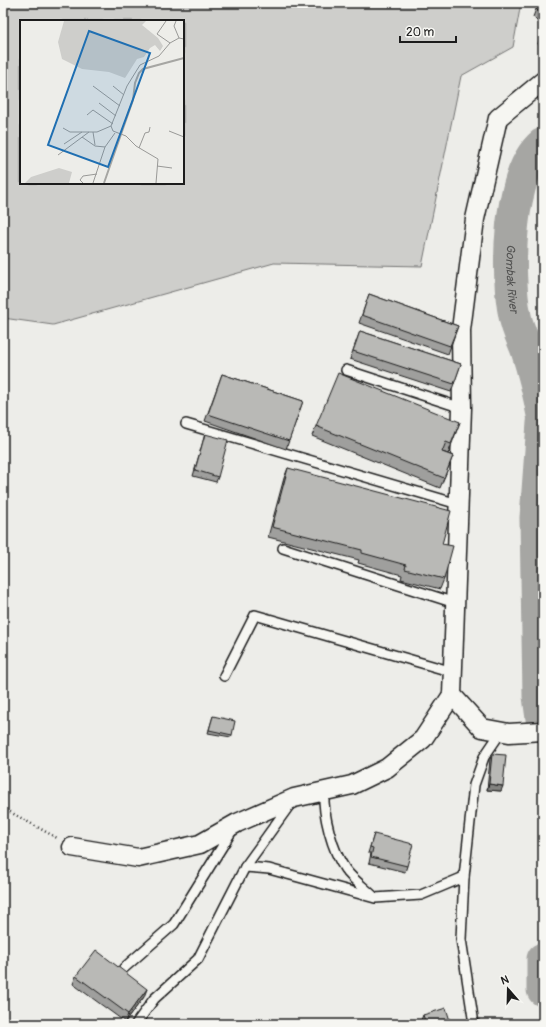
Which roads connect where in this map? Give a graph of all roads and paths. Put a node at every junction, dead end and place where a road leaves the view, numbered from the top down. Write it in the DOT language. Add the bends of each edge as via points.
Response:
graph roads {
  1 [pos="543,81"];
  2 [pos="346,370"];
  3 [pos="462,408"];
  4 [pos="186,424"];
  5 [pos="458,504"];
  6 [pos="284,548"];
  7 [pos="455,603"];
  8 [pos="453,672"];
  9 [pos="224,676"];
  10 [pos="452,695"];
  11 [pos="543,731"];
  12 [pos="505,733"];
  13 [pos="324,792"];
  14 [pos="294,798"];
  15 [pos="3,808"];
  16 [pos="237,823"];
  17 [pos="72,847"];
  18 [pos="245,867"];
  19 [pos="464,877"];
  20 [pos="375,898"];
  21 [pos="124,968"];
  22 [pos="136,1024"];
  23 [pos="474,1024"];
  1 -- 3 [label="street" via="498,118 475,219 461,330"];
  2 -- 3 [label="lane"];
  3 -- 5 [label="street"];
  4 -- 5 [label="lane"];
  5 -- 7 [label="street"];
  6 -- 7 [label="lane"];
  7 -- 8 [label="street"];
  8 -- 9 [label="lane" via="255,615"];
  8 -- 10 [label="street"];
  10 -- 12 [label="street" via="482,728"];
  10 -- 13 [label="street" via="423,739 387,768 352,785"];
  11 -- 12 [label="street"];
  12 -- 19 [label="lane" via="484,756 474,786"];
  13 -- 14 [label="street"];
  13 -- 20 [label="lane" via="329,833 345,869"];
  14 -- 16 [label="street"];
  14 -- 18 [label="lane"];
  15 -- 17 [label="path"];
  16 -- 17 [label="street" via="200,844 138,858"];
  16 -- 21 [label="lane" via="174,924"];
  18 -- 20 [label="lane" via="269,869"];
  18 -- 22 [label="lane" via="198,959 154,999"];
  19 -- 20 [label="lane" via="421,895"];
  19 -- 23 [label="lane" via="461,939"];
}
